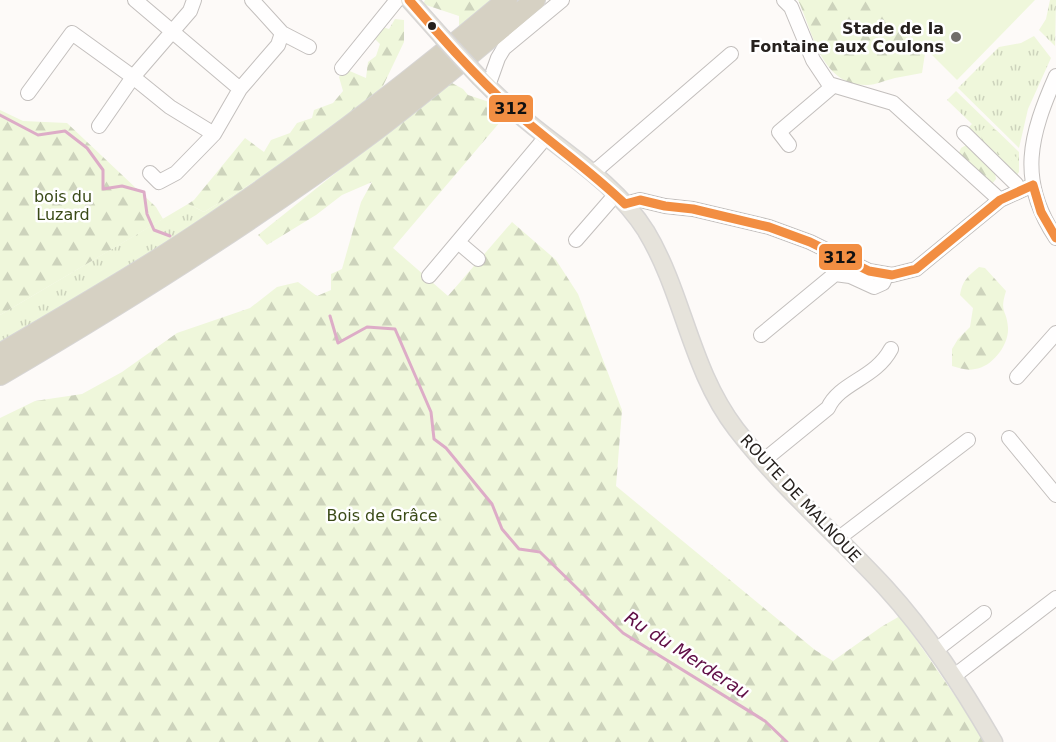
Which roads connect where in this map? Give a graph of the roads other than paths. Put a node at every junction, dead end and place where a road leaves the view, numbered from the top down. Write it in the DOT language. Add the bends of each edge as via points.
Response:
graph roads {
  1 [pos="135,0"];
  2 [pos="194,0"];
  3 [pos="252,0"];
  4 [pos="397,0"];
  5 [pos="409,0"];
  6 [pos="507,0"];
  7 [pos="535,0"];
  8 [pos="562,0"];
  9 [pos="784,0"];
  10 [pos="172,32"];
  11 [pos="282,33"];
  12 [pos="309,47"];
  13 [pos="731,54"];
  14 [pos="342,68"];
  15 [pos="1056,76"];
  16 [pos="133,77"];
  17 [pos="484,82"];
  18 [pos="833,86"];
  19 [pos="240,89"];
  20 [pos="28,93"];
  21 [pos="99,126"];
  22 [pos="964,133"];
  23 [pos="214,134"];
  24 [pos="546,137"];
  25 [pos="789,146"];
  26 [pos="150,173"];
  27 [pos="593,173"];
  28 [pos="1026,188"];
  29 [pos="620,199"];
  30 [pos="1000,200"];
  31 [pos="1056,238"];
  32 [pos="576,240"];
  33 [pos="458,242"];
  34 [pos="478,259"];
  35 [pos="887,274"];
  36 [pos="429,276"];
  37 [pos="1056,333"];
  38 [pos="761,335"];
  39 [pos="891,349"];
  40 [pos="0,354"];
  41 [pos="0,375"];
  42 [pos="1017,377"];
  43 [pos="1009,438"];
  44 [pos="968,440"];
  45 [pos="764,462"];
  46 [pos="1056,495"];
  47 [pos="839,538"];
  48 [pos="1056,598"];
  49 [pos="984,614"];
  50 [pos="936,650"];
  51 [pos="954,676"];
  52 [pos="994,742"];
  1 -- 10 [label="street"];
  2 -- 10 [label="street"];
  3 -- 11 [label="street"];
  4 -- 14 [label="street"];
  5 -- 17 [label="main road, ROUTE DE MALNOUE, bridge"];
  6 -- 40 [label="highway" via="275,181 166,254"];
  7 -- 41 [label="highway" via="422,94 292,191 176,269"];
  8 -- 17 [label="street" via="504,48"];
  9 -- 18 [label="street" via="791,7 817,68"];
  10 -- 16 [label="street"];
  10 -- 19 [label="street"];
  11 -- 12 [label="street"];
  11 -- 19 [label="street" via="278,45"];
  13 -- 27 [label="street"];
  15 -- 28 [label="street" via="1035,129"];
  16 -- 20 [label="street" via="72,33"];
  16 -- 21 [label="street"];
  16 -- 23 [label="street" via="170,107"];
  17 -- 24 [label="main road, ROUTE DE MALNOUE"];
  18 -- 25 [label="street" via="779,132"];
  18 -- 30 [label="street" via="893,104"];
  19 -- 23 [label="street"];
  22 -- 28 [label="street"];
  23 -- 26 [label="street" via="176,173 159,182"];
  24 -- 27 [label="main road, ROUTE DE MALNOUE"];
  24 -- 33 [label="street"];
  27 -- 29 [label="main road, ROUTE DE MALNOUE"];
  28 -- 30 [label="street"];
  28 -- 31 [label="street"];
  29 -- 32 [label="street"];
  29 -- 35 [label="street" via="693,209 770,227 869,271"];
  29 -- 45 [label="main road, ROUTE DE MALNOUE" via="657,252 712,391 729,420"];
  30 -- 35 [label="street" via="924,264 909,272"];
  33 -- 34 [label="street"];
  33 -- 36 [label="street"];
  35 -- 38 [label="street" via="883,283 874,287 836,274"];
  37 -- 42 [label="street"];
  39 -- 45 [label="street" via="885,360 832,400 828,408"];
  43 -- 46 [label="street"];
  44 -- 47 [label="street"];
  45 -- 47 [label="main road, ROUTE DE MALNOUE"];
  47 -- 50 [label="main road, ROUTE DE MALNOUE"];
  48 -- 51 [label="street"];
  49 -- 50 [label="street"];
  50 -- 51 [label="main road, ROUTE DE MALNOUE"];
  51 -- 52 [label="main road, ROUTE DE MALNOUE"];
}
